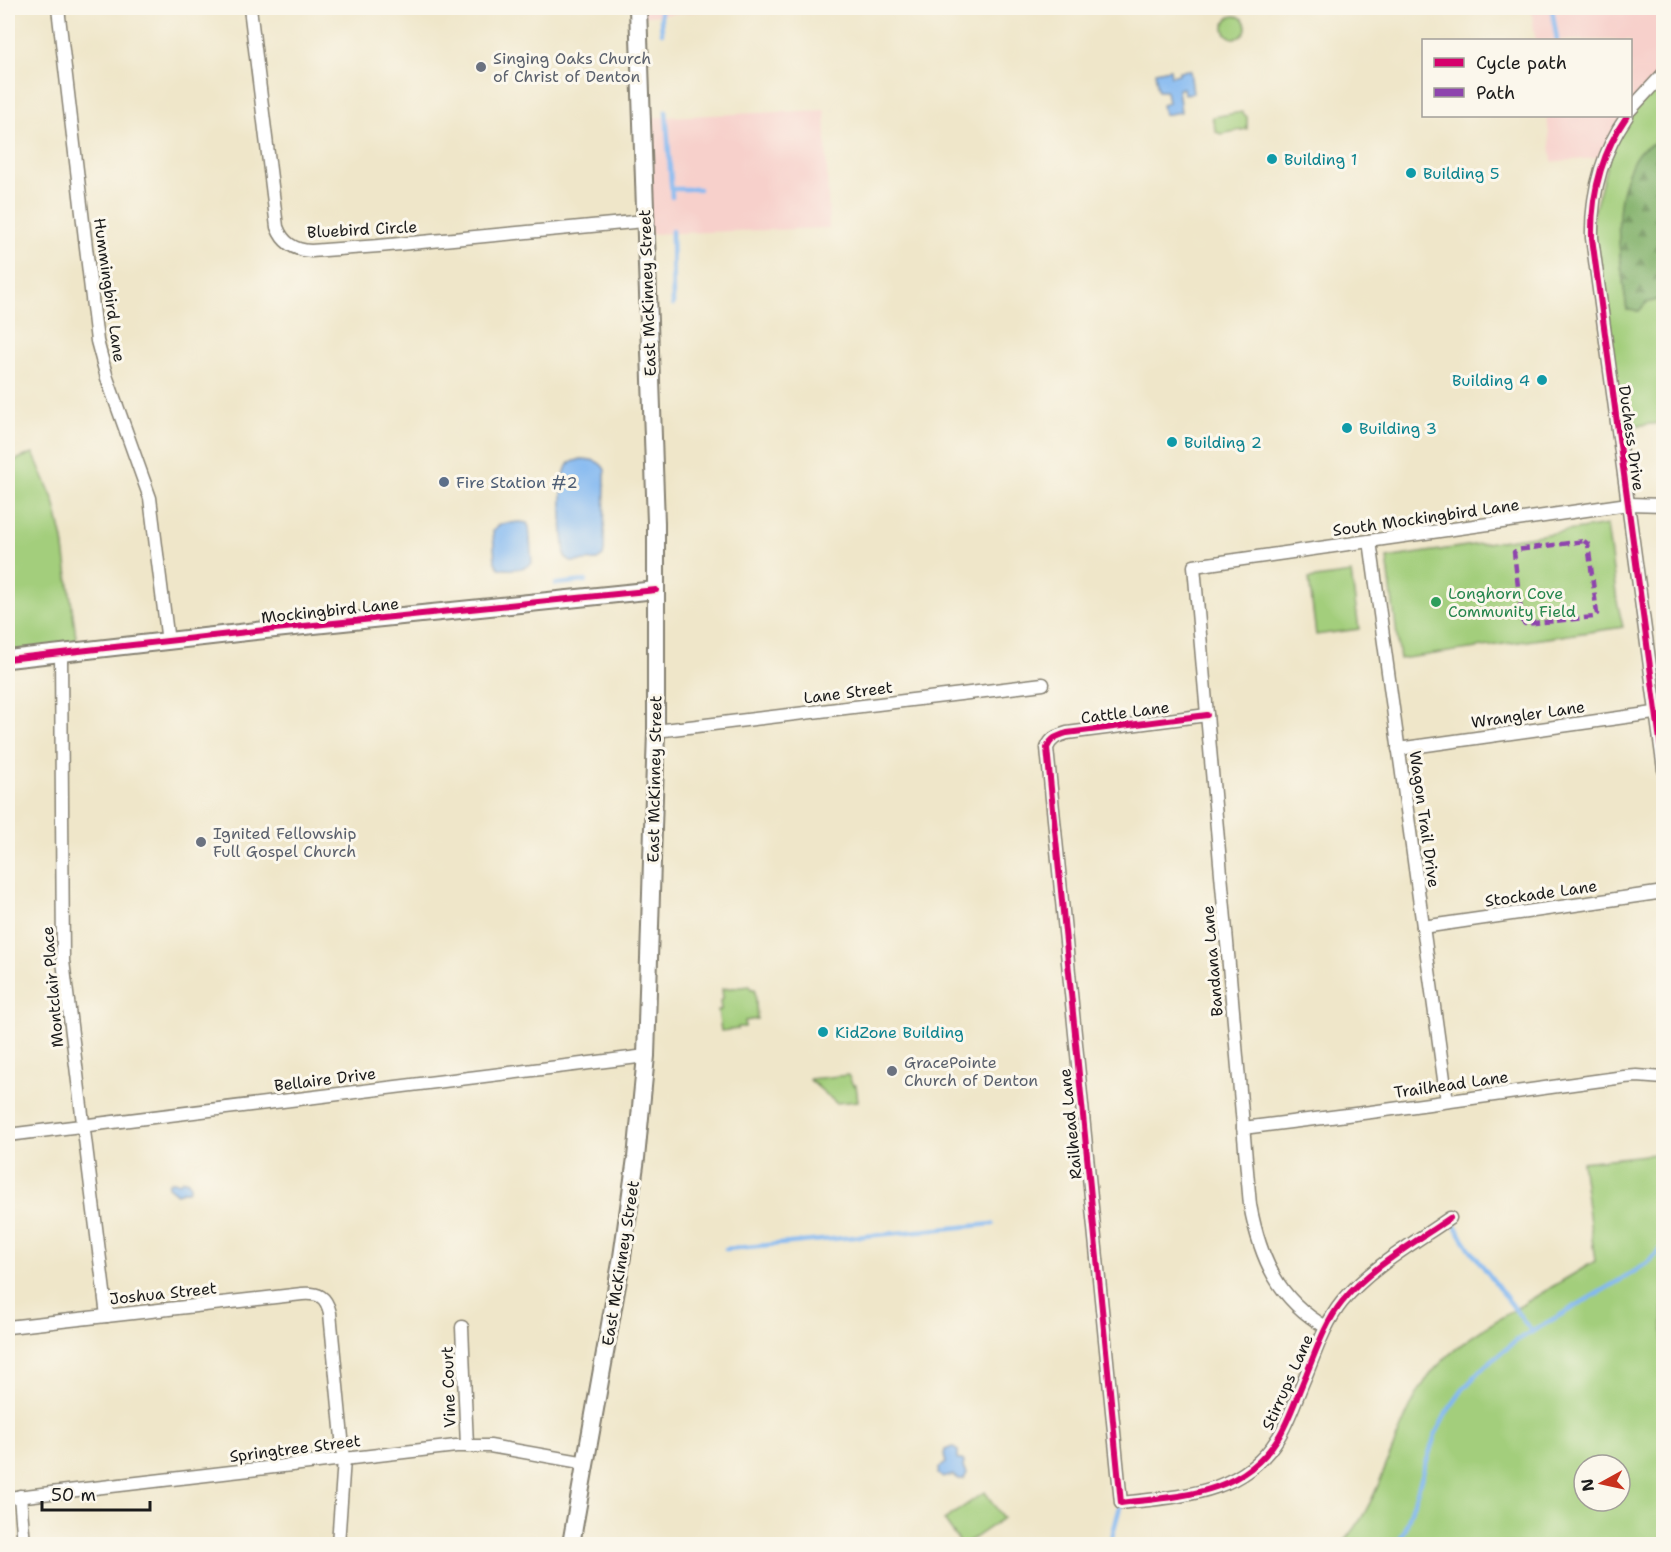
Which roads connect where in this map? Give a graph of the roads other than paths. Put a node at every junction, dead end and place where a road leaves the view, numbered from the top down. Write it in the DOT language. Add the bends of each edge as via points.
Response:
graph roads {
  1 [pos="58,8"];
  2 [pos="250,8"];
  3 [pos="638,8"];
  4 [pos="1664,73"];
  5 [pos="1632,108"];
  6 [pos="1626,117"];
  7 [pos="644,221"];
  8 [pos="1628,504"];
  9 [pos="1664,505"];
  10 [pos="1370,541"];
  11 [pos="1194,566"];
  12 [pos="656,590"];
  13 [pos="168,642"];
  14 [pos="61,653"];
  15 [pos="8,660"];
  16 [pos="1043,684"];
  17 [pos="1660,712"];
  18 [pos="1207,715"];
  19 [pos="656,731"];
  20 [pos="1049,742"];
  21 [pos="1398,749"];
  22 [pos="1664,770"];
  23 [pos="1664,892"];
  24 [pos="1423,927"];
  25 [pos="646,1056"];
  26 [pos="1664,1078"];
  27 [pos="1447,1101"];
  28 [pos="84,1125"];
  29 [pos="1244,1128"];
  30 [pos="8,1135"];
  31 [pos="1450,1218"];
  32 [pos="107,1316"];
  33 [pos="8,1327"];
  34 [pos="462,1327"];
  35 [pos="1326,1328"];
  36 [pos="467,1446"];
  37 [pos="344,1459"];
  38 [pos="586,1463"];
  39 [pos="14,1497"];
  40 [pos="1121,1503"];
  41 [pos="24,1545"];
  42 [pos="339,1545"];
  43 [pos="571,1545"];
  1 -- 13 [label="street, Hummingbird Lane" via="97,341 150,498"];
  2 -- 7 [label="street, Bluebird Circle" via="277,227 290,246 311,251"];
  3 -- 7 [label="main road, East McKinney Street"];
  4 -- 5 [label="street"];
  6 -- 8 [label="street, Duchess Drive" via="1600,170 1591,224"];
  7 -- 12 [label="main road, East McKinney Street"];
  8 -- 9 [label="street, South Mockingbird Lane"];
  8 -- 10 [label="street, South Mockingbird Lane"];
  8 -- 17 [label="street, Duchess Drive"];
  10 -- 11 [label="street, South Mockingbird Lane"];
  10 -- 21 [label="street, Wagon Trail Drive"];
  11 -- 18 [label="street, Bandana Lane"];
  12 -- 13 [label="main road, Mockingbird Lane"];
  12 -- 19 [label="main road, East McKinney Street"];
  13 -- 14 [label="main road, Mockingbird Lane"];
  14 -- 15 [label="main road, Mockingbird Lane"];
  14 -- 28 [label="street, Montclair Place" via="63,961"];
  16 -- 19 [label="street, Lane Street"];
  17 -- 21 [label="street, Wrangler Lane"];
  17 -- 22 [label="street, Duchess Drive"];
  18 -- 20 [label="street, Cattle Lane" via="1078,731 1055,736"];
  18 -- 29 [label="street, Bandana Lane"];
  19 -- 25 [label="main road, East McKinney Street"];
  20 -- 40 [label="street, Railhead Lane" via="1047,756"];
  21 -- 24 [label="street, Wagon Trail Drive"];
  23 -- 24 [label="street, Stockade Lane"];
  24 -- 27 [label="street, Wagon Trail Drive"];
  25 -- 28 [label="street, Bellaire Drive"];
  25 -- 38 [label="main road, East McKinney Street" via="624,1246"];
  26 -- 27 [label="street, Trailhead Lane" via="1624,1077"];
  27 -- 29 [label="street, Trailhead Lane"];
  28 -- 30 [label="street, Bellaire Drive"];
  28 -- 32 [label="street, Montclair Place"];
  29 -- 35 [label="street, Bandana Lane" via="1250,1205 1263,1253 1285,1293"];
  31 -- 35 [label="street, Stirrups Lane" via="1373,1273 1342,1303"];
  32 -- 33 [label="street, Joshua Street"];
  32 -- 37 [label="street, Joshua Street" via="302,1294 322,1297 330,1313"];
  34 -- 36 [label="street, Vine Court"];
  35 -- 40 [label="street, Stirrups Lane" via="1280,1436 1249,1471 1189,1495"];
  36 -- 37 [label="street, Springtree Street"];
  36 -- 38 [label="street, Springtree Street" via="490,1446"];
  37 -- 39 [label="street, Springtree Street"];
  37 -- 42 [label="street"];
  38 -- 43 [label="main road, East McKinney Street"];
  39 -- 41 [label="street"];
}
